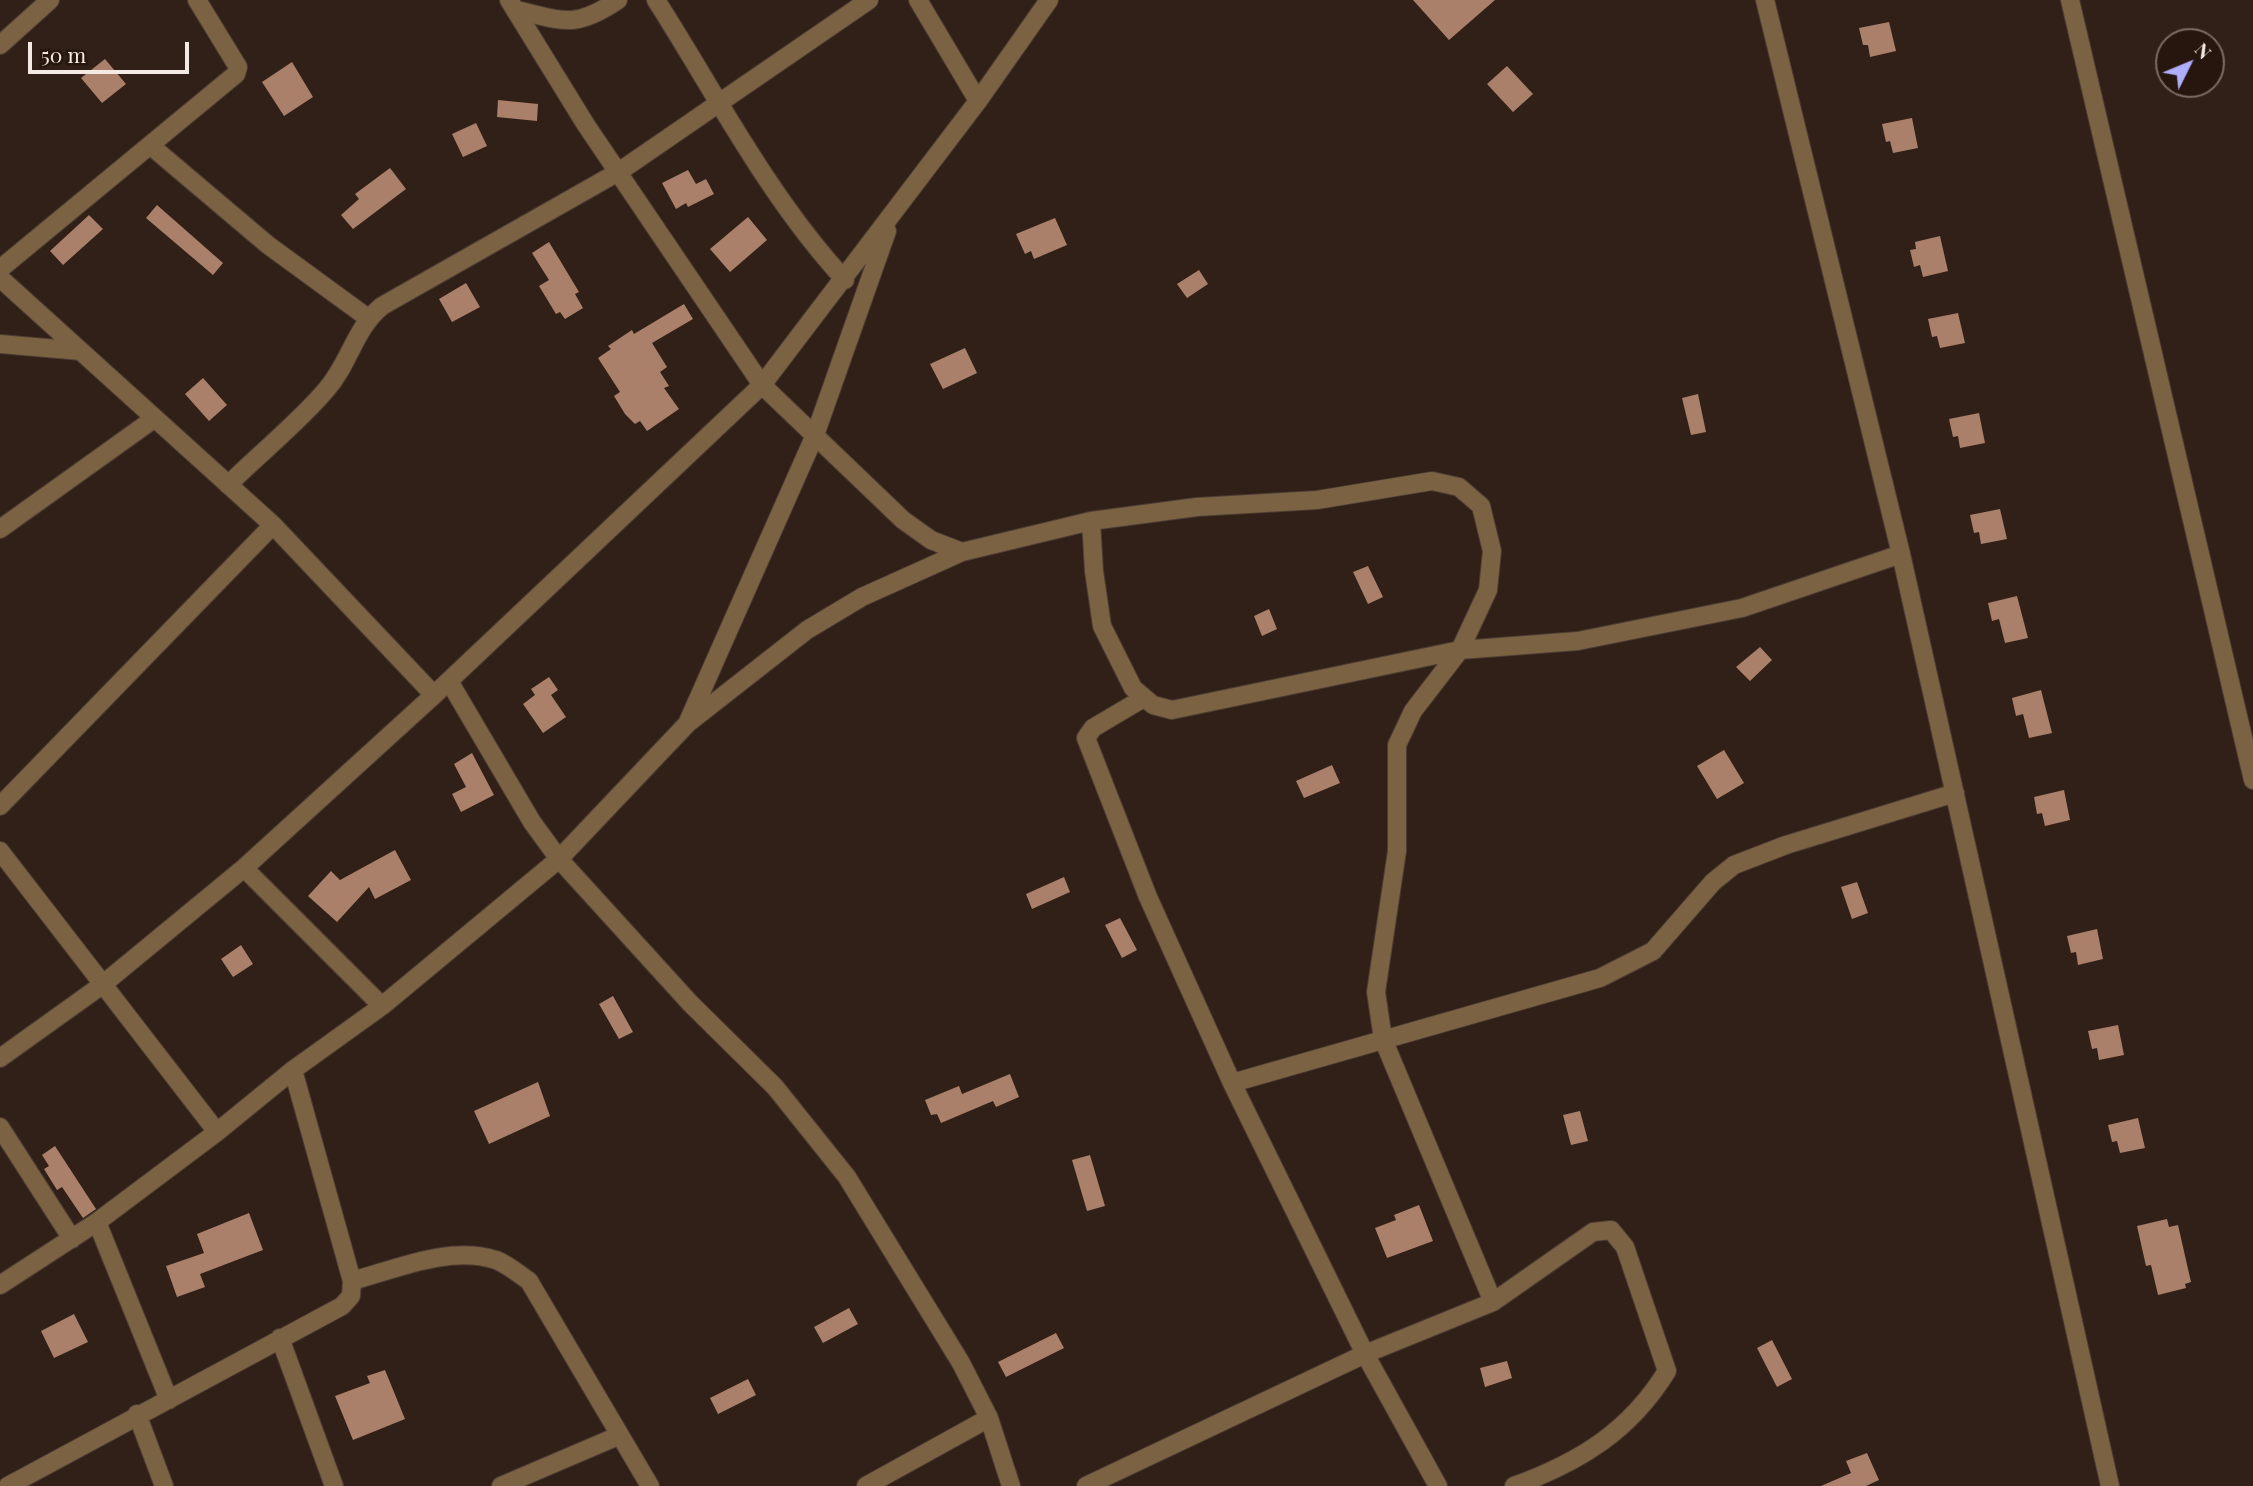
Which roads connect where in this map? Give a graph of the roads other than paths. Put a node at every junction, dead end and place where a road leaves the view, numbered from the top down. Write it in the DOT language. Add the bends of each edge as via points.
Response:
graph roads {
  1 [pos="50,0"];
  2 [pos="197,0"];
  3 [pos="618,0"];
  4 [pos="656,0"];
  5 [pos="869,0"];
  6 [pos="918,0"];
  7 [pos="1049,0"];
  8 [pos="1765,0"];
  9 [pos="2070,0"];
  10 [pos="512,5"];
  11 [pos="0,45"];
  12 [pos="720,101"];
  13 [pos="978,102"];
  14 [pos="151,146"];
  15 [pos="620,171"];
  16 [pos="893,214"];
  17 [pos="0,269"];
  18 [pos="0,278"];
  19 [pos="845,280"];
  20 [pos="368,318"];
  21 [pos="0,344"];
  22 [pos="81,351"];
  23 [pos="762,385"];
  24 [pos="155,418"];
  25 [pos="815,435"];
  26 [pos="229,485"];
  27 [pos="1091,521"];
  28 [pos="273,525"];
  29 [pos="0,529"];
  30 [pos="961,552"];
  31 [pos="1901,554"];
  32 [pos="1460,650"];
  33 [pos="449,681"];
  34 [pos="434,695"];
  35 [pos="1142,699"];
  36 [pos="687,724"];
  37 [pos="2253,780"];
  38 [pos="1955,793"];
  39 [pos="0,806"];
  40 [pos="0,851"];
  41 [pos="558,859"];
  42 [pos="244,867"];
  43 [pos="102,985"];
  44 [pos="382,1006"];
  45 [pos="1383,1039"];
  46 [pos="0,1058"];
  47 [pos="293,1070"];
  48 [pos="1232,1083"];
  49 [pos="0,1127"];
  50 [pos="217,1132"];
  51 [pos="97,1222"];
  52 [pos="72,1239"];
  53 [pos="352,1281"];
  54 [pos="0,1285"];
  55 [pos="1493,1302"];
  56 [pos="280,1338"];
  57 [pos="1366,1354"];
  58 [pos="169,1400"];
  59 [pos="137,1414"];
  60 [pos="989,1418"];
  61 [pos="618,1436"];
  62 [pos="8,1486"];
  63 [pos="164,1486"];
  64 [pos="334,1486"];
  65 [pos="501,1486"];
  66 [pos="649,1486"];
  67 [pos="866,1486"];
  68 [pos="1012,1486"];
  69 [pos="1086,1486"];
  70 [pos="1437,1486"];
  71 [pos="1514,1486"];
  72 [pos="2110,1486"];
  1 -- 11 [label="street"];
  2 -- 14 [label="street" via="238,71"];
  3 -- 10 [label="street" via="581,21 565,21"];
  4 -- 12 [label="street"];
  5 -- 12 [label="street"];
  6 -- 13 [label="street"];
  7 -- 13 [label="street"];
  8 -- 31 [label="street"];
  9 -- 37 [label="street"];
  10 -- 15 [label="street"];
  12 -- 15 [label="street"];
  12 -- 19 [label="street" via="780,197"];
  13 -- 16 [label="street"];
  14 -- 17 [label="street"];
  14 -- 20 [label="street" via="268,245"];
  15 -- 20 [label="street"];
  15 -- 23 [label="street"];
  16 -- 19 [label="street"];
  16 -- 25 [label="street"];
  18 -- 22 [label="street"];
  19 -- 23 [label="street"];
  20 -- 26 [label="street" via="326,390"];
  21 -- 22 [label="street"];
  22 -- 24 [label="street"];
  23 -- 25 [label="street"];
  23 -- 33 [label="street"];
  24 -- 26 [label="street"];
  24 -- 29 [label="street"];
  25 -- 30 [label="street" via="903,520 931,540"];
  25 -- 36 [label="street"];
  26 -- 28 [label="street"];
  27 -- 30 [label="street"];
  27 -- 32 [label="street" via="1223,503 1317,500 1432,481 1459,487 1481,506 1492,551 1488,590"];
  27 -- 35 [label="street" via="1102,626"];
  28 -- 34 [label="street"];
  28 -- 39 [label="street"];
  30 -- 36 [label="street" via="862,597 807,630"];
  31 -- 32 [label="street" via="1741,608 1578,641"];
  31 -- 38 [label="street"];
  32 -- 35 [label="street" via="1172,710"];
  32 -- 45 [label="street" via="1413,711 1397,745 1397,851 1376,992"];
  33 -- 34 [label="street"];
  33 -- 41 [label="street"];
  34 -- 42 [label="street"];
  35 -- 48 [label="street" via="1086,738 1148,897"];
  36 -- 41 [label="street"];
  38 -- 45 [label="street" via="1734,865 1713,881 1653,951 1600,978"];
  38 -- 72 [label="street"];
  40 -- 43 [label="street"];
  41 -- 44 [label="street"];
  41 -- 60 [label="street" via="690,1003 775,1087 847,1177 961,1363"];
  42 -- 43 [label="street"];
  42 -- 44 [label="street"];
  43 -- 46 [label="street"];
  43 -- 50 [label="street"];
  44 -- 47 [label="street"];
  45 -- 48 [label="street"];
  45 -- 55 [label="street"];
  47 -- 50 [label="street"];
  47 -- 53 [label="street"];
  48 -- 57 [label="street"];
  49 -- 52 [label="street"];
  50 -- 51 [label="street"];
  51 -- 52 [label="street"];
  51 -- 58 [label="street"];
  52 -- 54 [label="street"];
  53 -- 56 [label="street" via="351,1296 342,1306"];
  53 -- 61 [label="street" via="443,1256 498,1260 528,1281"];
  55 -- 57 [label="street"];
  55 -- 71 [label="street" via="1593,1231 1611,1230 1625,1247 1667,1371 1650,1400 1604,1443"];
  56 -- 58 [label="street"];
  56 -- 64 [label="street"];
  57 -- 69 [label="street"];
  57 -- 70 [label="street"];
  58 -- 59 [label="street"];
  59 -- 62 [label="street"];
  59 -- 63 [label="street"];
  60 -- 67 [label="street"];
  60 -- 68 [label="street"];
  61 -- 65 [label="street"];
  61 -- 66 [label="street"];
}
